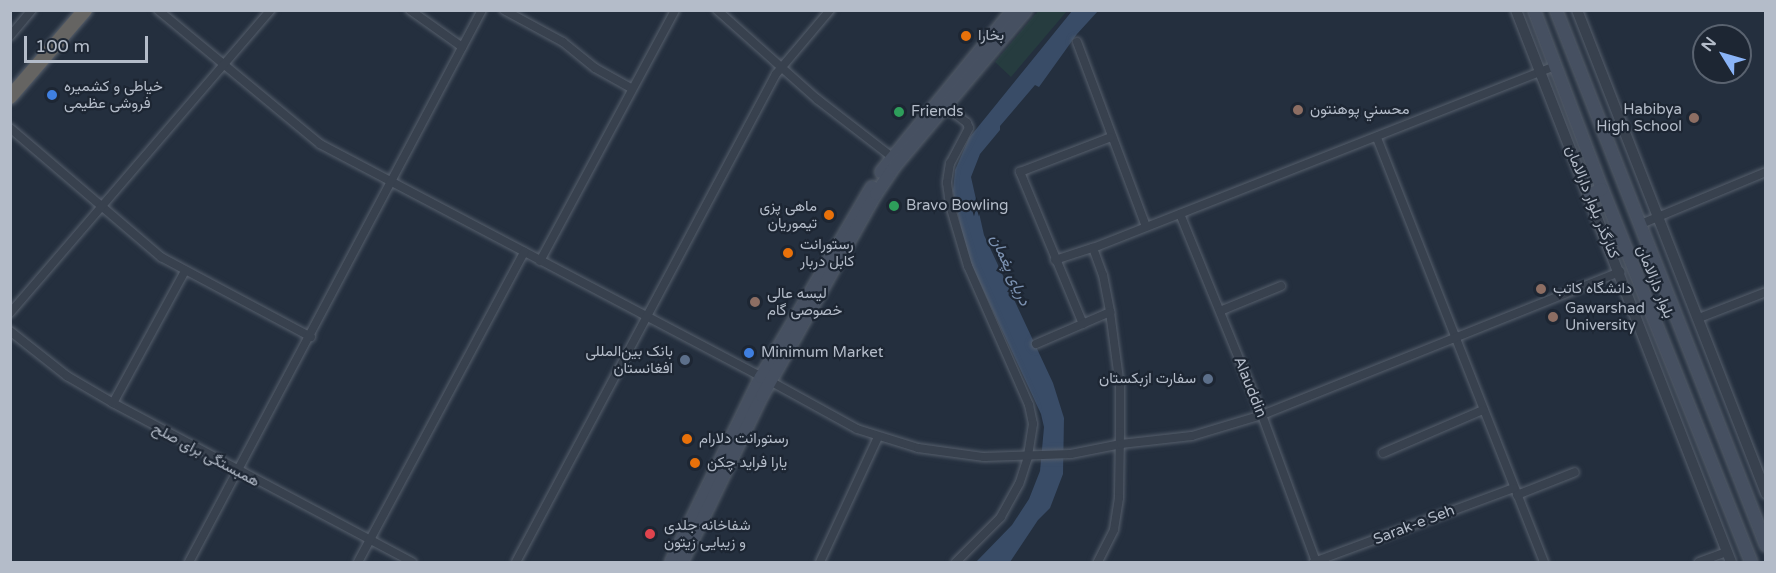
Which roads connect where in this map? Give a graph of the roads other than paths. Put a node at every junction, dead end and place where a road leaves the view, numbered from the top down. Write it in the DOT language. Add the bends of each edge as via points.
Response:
graph roads {
  1 [pos="32,10"];
  2 [pos="85,10"];
  3 [pos="158,10"];
  4 [pos="271,10"];
  5 [pos="410,10"];
  6 [pos="482,10"];
  7 [pos="504,10"];
  8 [pos="675,10"];
  9 [pos="717,10"];
  10 [pos="830,10"];
  11 [pos="1026,10"];
  12 [pos="1516,10"];
  13 [pos="1534,10"];
  14 [pos="1556,10"];
  15 [pos="1576,10"];
  16 [pos="1011,11"];
  17 [pos="10,36"];
  18 [pos="1077,42"];
  19 [pos="462,47"];
  20 [pos="985,52"];
  21 [pos="1556,66"];
  22 [pos="224,67"];
  23 [pos="781,67"];
  24 [pos="1540,72"];
  25 [pos="631,88"];
  26 [pos="10,97"];
  27 [pos="946,107"];
  28 [pos="10,128"];
  29 [pos="1112,137"];
  30 [pos="1377,138"];
  31 [pos="892,157"];
  32 [pos="1766,172"];
  33 [pos="390,181"];
  34 [pos="1602,189"];
  35 [pos="1589,195"];
  36 [pos="103,206"];
  37 [pos="1180,214"];
  38 [pos="1658,216"];
  39 [pos="1641,224"];
  40 [pos="1146,227"];
  41 [pos="1093,249"];
  42 [pos="524,252"];
  43 [pos="1054,260"];
  44 [pos="540,261"];
  45 [pos="185,271"];
  46 [pos="1620,272"];
  47 [pos="1281,286"];
  48 [pos="1766,292"];
  49 [pos="1220,311"];
  50 [pos="1110,312"];
  51 [pos="10,313"];
  52 [pos="645,316"];
  53 [pos="1699,318"];
  54 [pos="1083,324"];
  55 [pos="10,331"];
  56 [pos="311,337"];
  57 [pos="1454,338"];
  58 [pos="1036,344"];
  59 [pos="765,379"];
  60 [pos="113,404"];
  61 [pos="1483,410"];
  62 [pos="1262,415"];
  63 [pos="878,437"];
  64 [pos="1120,444"];
  65 [pos="1383,453"];
  66 [pos="1030,457"];
  67 [pos="239,472"];
  68 [pos="1575,472"];
  69 [pos="1516,491"];
  70 [pos="1766,493"];
  71 [pos="369,540"];
  72 [pos="1766,545"];
  73 [pos="1729,557"];
  74 [pos="189,562"];
  75 [pos="358,562"];
  76 [pos="412,562"];
  77 [pos="516,562"];
  78 [pos="671,562"];
  79 [pos="682,562"];
  80 [pos="820,562"];
  81 [pos="956,562"];
  82 [pos="1098,562"];
  83 [pos="1315,562"];
  84 [pos="1544,562"];
  85 [pos="1699,562"];
  86 [pos="1751,562"];
  1 -- 17 [label="street"];
  2 -- 26 [label="highway"];
  3 -- 22 [label="street"];
  4 -- 22 [label="street"];
  5 -- 19 [label="street"];
  6 -- 19 [label="street"];
  7 -- 25 [label="street" via="562,42 595,68"];
  8 -- 25 [label="street"];
  9 -- 23 [label="street"];
  10 -- 23 [label="street"];
  11 -- 20 [label="main road"];
  12 -- 24 [label="street, کنارگذر بلوار دارالامان"];
  13 -- 21 [label="main road, بلوار دارالامان"];
  14 -- 39 [label="main road, بلوار دارالامان"];
  15 -- 38 [label="street"];
  16 -- 20 [label="main road"];
  18 -- 29 [label="street"];
  19 -- 33 [label="street"];
  20 -- 27 [label="main road"];
  20 -- 31 [label="main road"];
  21 -- 24 [label="street"];
  21 -- 34 [label="main road, بلوار دارالامان"];
  22 -- 33 [label="street" via="320,144"];
  22 -- 36 [label="street"];
  23 -- 31 [label="street"];
  23 -- 52 [label="street"];
  24 -- 30 [label="street"];
  24 -- 35 [label="street, کنارگذر بلوار دارالامان"];
  25 -- 44 [label="street"];
  27 -- 59 [label="main road" via="876,194"];
  27 -- 66 [label="street" via="969,128 950,163 950,205 968,266 1029,405 1033,424"];
  28 -- 36 [label="street"];
  29 -- 40 [label="street"];
  29 -- 43 [label="street" via="1020,172"];
  30 -- 37 [label="street"];
  30 -- 57 [label="street"];
  31 -- 59 [label="main road" via="863,201"];
  32 -- 38 [label="street"];
  33 -- 42 [label="street"];
  33 -- 56 [label="street"];
  34 -- 35 [label="main road"];
  34 -- 86 [label="main road, بلوار دارالامان"];
  35 -- 46 [label="street, کنارگذر بلوار دارالامان"];
  36 -- 45 [label="street" via="161,258"];
  36 -- 51 [label="street"];
  37 -- 40 [label="street"];
  37 -- 49 [label="street, Alauddin"];
  38 -- 39 [label="street"];
  38 -- 53 [label="street"];
  39 -- 72 [label="main road, بلوار دارالامان"];
  40 -- 41 [label="street"];
  41 -- 43 [label="street"];
  41 -- 50 [label="street"];
  42 -- 44 [label="street"];
  42 -- 71 [label="street"];
  43 -- 54 [label="street"];
  44 -- 52 [label="street"];
  45 -- 56 [label="street"];
  45 -- 60 [label="street"];
  46 -- 57 [label="street"];
  46 -- 73 [label="street, کنارگذر بلوار دارالامان"];
  47 -- 49 [label="street"];
  48 -- 53 [label="street"];
  49 -- 62 [label="street, Alauddin"];
  50 -- 54 [label="street"];
  50 -- 64 [label="street" via="1120,387"];
  52 -- 59 [label="street"];
  52 -- 77 [label="street"];
  53 -- 70 [label="street"];
  54 -- 58 [label="street"];
  55 -- 60 [label="street, همبستگی برای صلح" via="67,376"];
  56 -- 67 [label="street"];
  57 -- 61 [label="street"];
  57 -- 62 [label="street"];
  59 -- 63 [label="street"];
  59 -- 78 [label="main road"];
  59 -- 79 [label="main road"];
  60 -- 67 [label="street, همبستگی برای صلح"];
  61 -- 65 [label="street"];
  61 -- 69 [label="street"];
  62 -- 64 [label="street" via="1192,436"];
  62 -- 83 [label="street, Alauddin"];
  63 -- 66 [label="street" via="957,455"];
  63 -- 80 [label="street"];
  64 -- 66 [label="street"];
  64 -- 82 [label="street" via="1114,530"];
  66 -- 81 [label="street" via="1001,517"];
  67 -- 71 [label="street, همبستگی برای صلح"];
  67 -- 74 [label="street"];
  68 -- 69 [label="street, Sarak-e Seh"];
  69 -- 83 [label="street, Sarak-e Seh"];
  69 -- 84 [label="street"];
  71 -- 75 [label="street"];
  71 -- 76 [label="street, همبستگی برای صلح"];
  73 -- 85 [label="street"];
}
